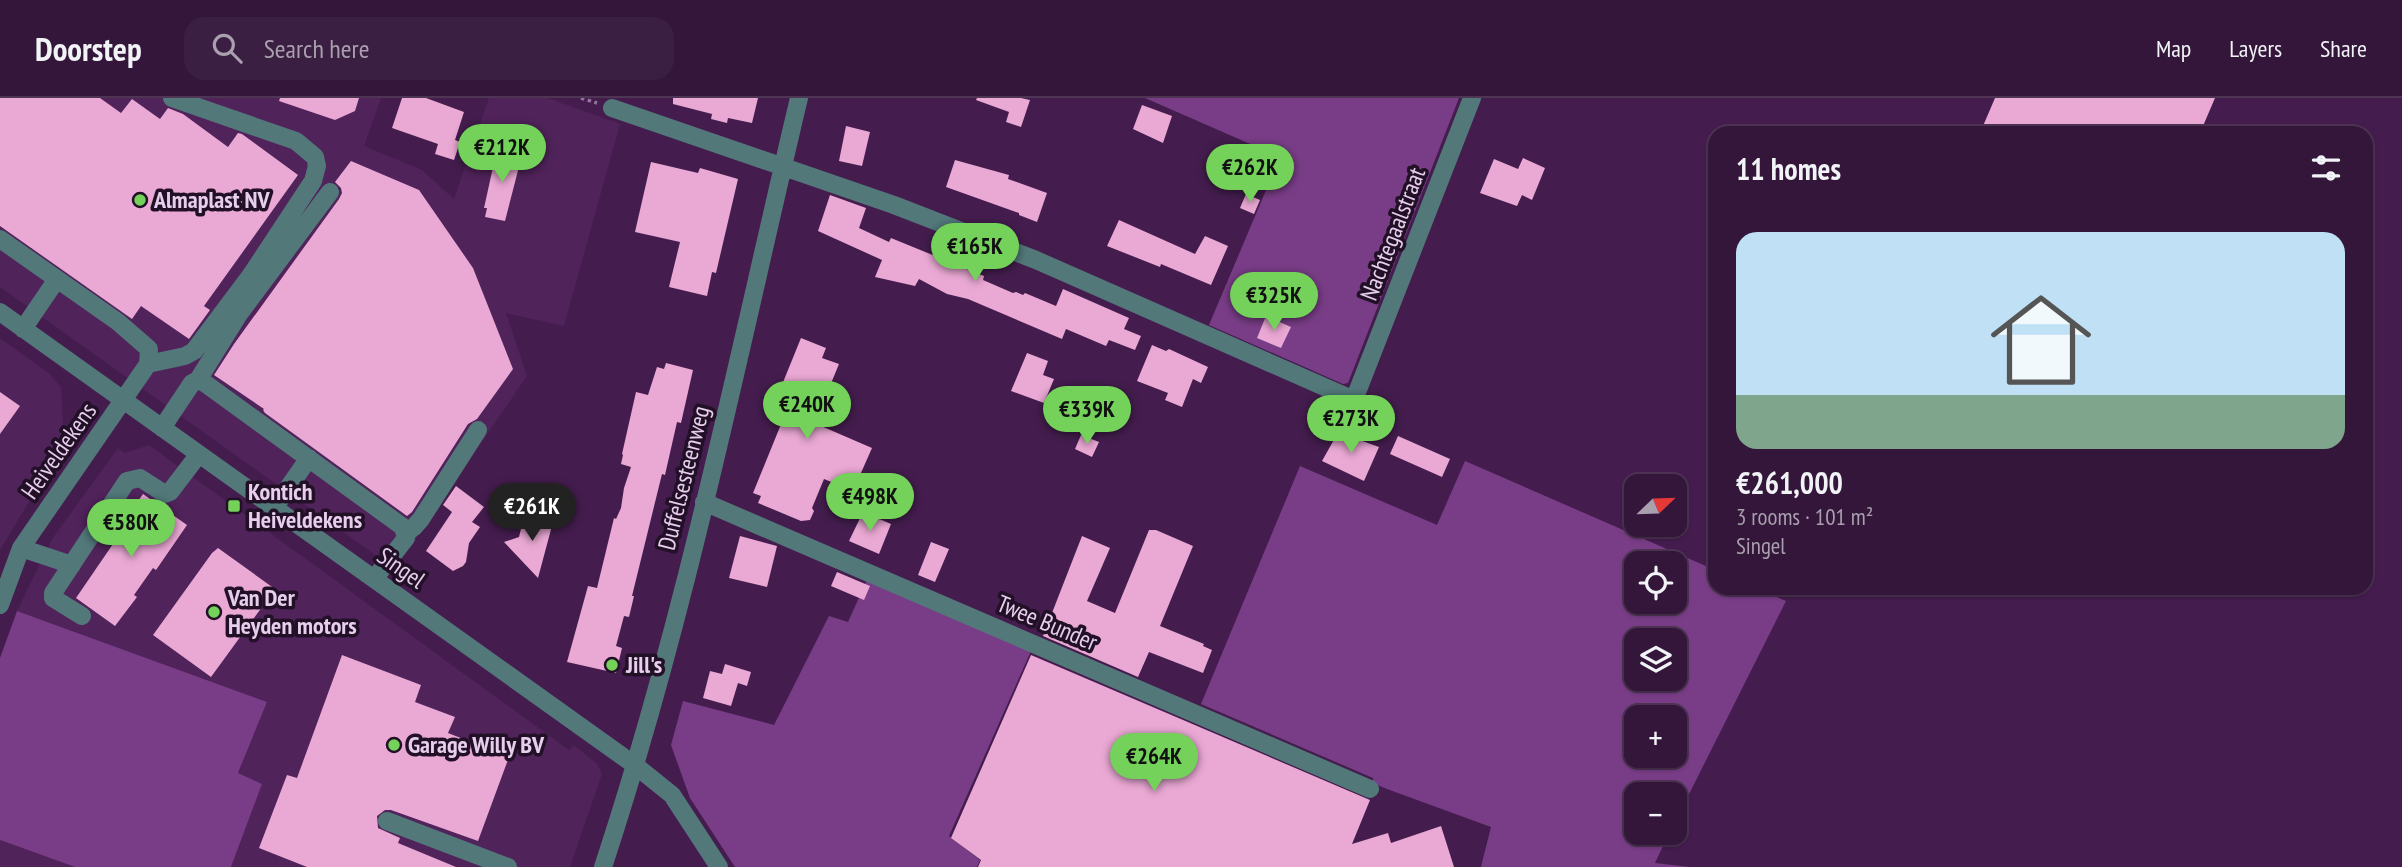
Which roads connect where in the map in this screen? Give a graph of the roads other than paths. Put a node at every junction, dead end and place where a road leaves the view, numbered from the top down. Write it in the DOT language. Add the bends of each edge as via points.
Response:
graph roads {
  1 [pos="172,98"];
  2 [pos="799,98"];
  3 [pos="1472,98"];
  4 [pos="612,108"];
  5 [pos="783,168"];
  6 [pos="330,192"];
  7 [pos="0,239"];
  8 [pos="57,279"];
  9 [pos="0,312"];
  10 [pos="23,328"];
  11 [pos="148,364"];
  12 [pos="198,380"];
  13 [pos="124,401"];
  14 [pos="162,428"];
  15 [pos="478,430"];
  16 [pos="199,454"];
  17 [pos="309,458"];
  18 [pos="704,502"];
  19 [pos="274,508"];
  20 [pos="406,533"];
  21 [pos="21,548"];
  22 [pos="72,565"];
  23 [pos="374,579"];
  24 [pos="0,605"];
  25 [pos="82,616"];
  26 [pos="636,766"];
  27 [pos="1370,789"];
  28 [pos="387,821"];
  29 [pos="508,867"];
  30 [pos="603,867"];
  31 [pos="719,867"];
  1 -- 11 [label="street" via="296,141 315,157 317,166 313,181 258,265 194,351"];
  2 -- 5 [label="street, Duffelsesteenweg"];
  3 -- 5 [label="street, Nachtegaalstraat" via="1354,400 1036,260"];
  4 -- 5 [label="street"];
  5 -- 18 [label="street, Duffelsesteenweg"];
  6 -- 12 [label="street" via="239,314"];
  7 -- 8 [label="street"];
  8 -- 10 [label="street"];
  8 -- 11 [label="street" via="149,349"];
  9 -- 10 [label="street, Singel"];
  10 -- 13 [label="street, Singel"];
  11 -- 13 [label="street, Heiveldekens"];
  12 -- 14 [label="street"];
  12 -- 17 [label="street"];
  13 -- 14 [label="street, Singel"];
  13 -- 21 [label="street, Heiveldekens"];
  14 -- 16 [label="street, Singel"];
  15 -- 20 [label="street" via="421,519"];
  16 -- 19 [label="street, Singel"];
  16 -- 22 [label="street" via="165,494 140,478 127,481"];
  17 -- 19 [label="street"];
  17 -- 20 [label="street"];
  18 -- 26 [label="street, Duffelsesteenweg"];
  18 -- 27 [label="street, Twee Bunder"];
  19 -- 23 [label="street, Singel"];
  20 -- 23 [label="street"];
  21 -- 22 [label="street"];
  21 -- 24 [label="street, Heiveldekens"];
  22 -- 25 [label="street" via="53,598"];
  23 -- 26 [label="street, Singel"];
  26 -- 30 [label="street, Duffelsesteenweg"];
  26 -- 31 [label="street, Singel" via="672,795"];
  28 -- 29 [label="street"];
}
